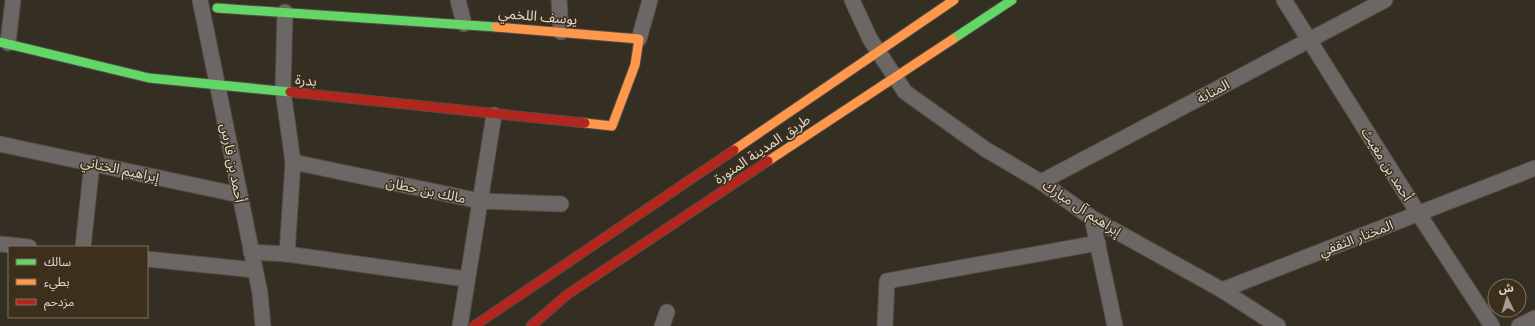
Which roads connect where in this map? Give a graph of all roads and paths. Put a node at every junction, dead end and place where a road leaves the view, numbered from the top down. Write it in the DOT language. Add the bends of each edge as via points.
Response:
graph roads {
  1 [pos="13,0"];
  2 [pos="200,0"];
  3 [pos="458,0"];
  4 [pos="559,0"];
  5 [pos="650,0"];
  6 [pos="852,0"];
  7 [pos="954,0"];
  8 [pos="1012,0"];
  9 [pos="1284,0"];
  10 [pos="1385,0"];
  11 [pos="220,4"];
  12 [pos="285,12"];
  13 [pos="205,24"];
  14 [pos="464,24"];
  15 [pos="561,32"];
  16 [pos="639,39"];
  17 [pos="1308,39"];
  18 [pos="4,43"];
  19 [pos="878,51"];
  20 [pos="894,78"];
  21 [pos="218,86"];
  22 [pos="283,91"];
  23 [pos="494,115"];
  24 [pos="0,144"];
  25 [pos="293,162"];
  26 [pos="92,163"];
  27 [pos="1535,168"];
  28 [pos="1041,182"];
  29 [pos="240,195"];
  30 [pos="480,201"];
  31 [pos="560,204"];
  32 [pos="1418,213"];
  33 [pos="1092,218"];
  34 [pos="1098,243"];
  35 [pos="0,244"];
  36 [pos="19,246"];
  37 [pos="83,246"];
  38 [pos="251,252"];
  39 [pos="287,254"];
  40 [pos="148,259"];
  41 [pos="255,270"];
  42 [pos="466,279"];
  43 [pos="1222,290"];
  44 [pos="1535,318"];
  45 [pos="263,326"];
  46 [pos="460,326"];
  47 [pos="474,326"];
  48 [pos="531,326"];
  49 [pos="885,326"];
  50 [pos="1116,326"];
  51 [pos="1278,326"];
  52 [pos="1492,326"];
  53 [pos="1519,326"];
  1 -- 18 [label="street"];
  2 -- 13 [label="street, أحمد بن فارس"];
  3 -- 14 [label="street"];
  4 -- 15 [label="street"];
  5 -- 16 [label="street"];
  6 -- 19 [label="street, إبراهيم آل مبارك"];
  7 -- 19 [label="main road, طريق المدينة المنورة"];
  8 -- 20 [label="main road, طريق المدينة المنورة"];
  9 -- 17 [label="street, أحمد بن مغيث"];
  10 -- 17 [label="street, المنابة"];
  11 -- 12 [label="main road, يوسف اللخمي"];
  11 -- 13 [label="street"];
  12 -- 14 [label="main road, يوسف اللخمي"];
  12 -- 22 [label="street"];
  13 -- 21 [label="street, أحمد بن فارس"];
  14 -- 15 [label="main road, يوسف اللخمي"];
  15 -- 16 [label="main road, يوسف اللخمي"];
  16 -- 23 [label="main road, بدرة" via="635,65 612,126"];
  17 -- 28 [label="street, المنابة"];
  17 -- 32 [label="street, أحمد بن مغيث"];
  18 -- 21 [label="main road, بدرة" via="22,45 130,75"];
  19 -- 20 [label="street, إبراهيم آل مبارك"];
  19 -- 47 [label="main road, طريق المدينة المنورة"];
  20 -- 28 [label="street, إبراهيم آل مبارك" via="905,92 985,149"];
  20 -- 48 [label="main road, طريق المدينة المنورة" via="568,294"];
  21 -- 22 [label="main road, بدرة"];
  21 -- 29 [label="street, أحمد بن فارس"];
  22 -- 23 [label="main road, بدرة"];
  22 -- 25 [label="street"];
  23 -- 30 [label="street"];
  24 -- 26 [label="street, إبراهيم الختاني"];
  25 -- 30 [label="street, مالك بن حطان"];
  25 -- 39 [label="street"];
  26 -- 29 [label="street, إبراهيم الختاني"];
  26 -- 37 [label="street"];
  27 -- 32 [label="street, المختار الثقفي"];
  28 -- 33 [label="street, إبراهيم آل مبارك"];
  29 -- 38 [label="street, أحمد بن فارس"];
  30 -- 31 [label="street, مالك بن حطان"];
  30 -- 42 [label="street"];
  32 -- 43 [label="street, المختار الثقفي"];
  32 -- 52 [label="street, أحمد بن مغيث"];
  33 -- 34 [label="street"];
  33 -- 43 [label="street, إبراهيم آل مبارك"];
  34 -- 49 [label="street" via="887,281"];
  34 -- 50 [label="street"];
  35 -- 36 [label="street"];
  38 -- 39 [label="street"];
  38 -- 41 [label="street, أحمد بن فارس"];
  39 -- 42 [label="street"];
  40 -- 41 [label="street"];
  41 -- 45 [label="street, أحمد بن فارس"];
  42 -- 46 [label="street"];
  43 -- 51 [label="street, إبراهيم آل مبارك"];
  44 -- 53 [label="street"];
}
